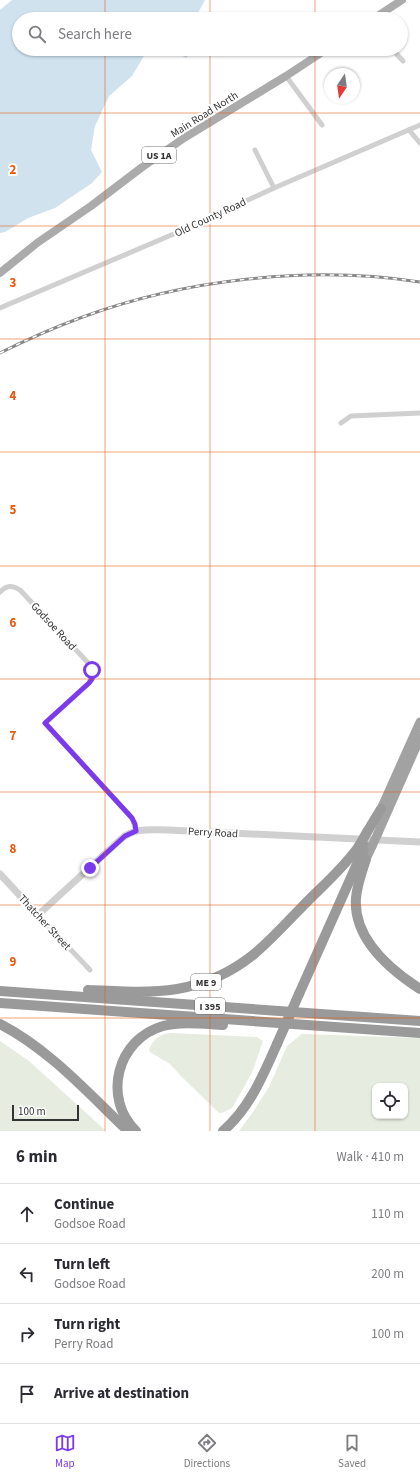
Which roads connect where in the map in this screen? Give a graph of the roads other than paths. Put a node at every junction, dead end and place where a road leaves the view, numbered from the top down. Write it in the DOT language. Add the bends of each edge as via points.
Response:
graph roads {
  1 [pos="402,0"];
  2 [pos="384,12"];
  3 [pos="316,56"];
  4 [pos="398,56"];
  5 [pos="403,61"];
  6 [pos="286,76"];
  7 [pos="322,125"];
  8 [pos="420,125"];
  9 [pos="409,130"];
  10 [pos="420,143"];
  11 [pos="255,150"];
  12 [pos="274,188"];
  13 [pos="0,273"];
  14 [pos="0,308"];
  15 [pos="420,413"];
  16 [pos="341,423"];
  17 [pos="0,592"];
  18 [pos="420,722"];
  19 [pos="420,738"];
  20 [pos="381,810"];
  21 [pos="136,831"];
  22 [pos="372,833"];
  23 [pos="420,842"];
  24 [pos="365,846"];
  25 [pos="366,859"];
  26 [pos="0,874"];
  27 [pos="38,915"];
  28 [pos="90,970"];
  29 [pos="420,989"];
  30 [pos="0,990"];
  31 [pos="302,994"];
  32 [pos="0,1003"];
  33 [pos="420,1021"];
  34 [pos="0,1024"];
  35 [pos="338,1027"];
  36 [pos="420,1033"];
  37 [pos="279,1044"];
  38 [pos="128,1131"];
  39 [pos="136,1131"];
  40 [pos="223,1131"];
  41 [pos="230,1131"];
  1 -- 2 [label="main road"];
  3 -- 6 [label="main road, Main Road North / US 1A"];
  4 -- 5 [label="street"];
  6 -- 7 [label="street"];
  6 -- 13 [label="main road, Main Road North / US 1A" via="184,138 37,243"];
  8 -- 9 [label="street, Old County Road"];
  9 -- 10 [label="street"];
  9 -- 12 [label="street, Old County Road"];
  11 -- 12 [label="street"];
  12 -- 14 [label="street, Old County Road"];
  15 -- 16 [label="street" via="351,416"];
  17 -- 21 [label="street, Godsoe Road" via="11,586 20,590 91,666 93,674 89,683 45,723 132,818"];
  18 -- 20 [label="highway"];
  19 -- 22 [label="highway"];
  20 -- 22 [label="highway, ME 9"];
  21 -- 23 [label="street, Perry Road" via="168,830"];
  21 -- 27 [label="street, Perry Road" via="121,839"];
  22 -- 24 [label="highway, ME 9, bridge"];
  24 -- 25 [label="highway"];
  24 -- 30 [label="highway, ME 9" via="260,949 238,966 214,979 186,988 156,992 36,988"];
  24 -- 31 [label="highway"];
  25 -- 29 [label="highway" via="356,898 360,925 366,938 380,956"];
  25 -- 31 [label="highway"];
  26 -- 27 [label="street, Thatcher Street"];
  27 -- 28 [label="street, Thatcher Street"];
  30 -- 33 [label="highway, I 395"];
  31 -- 37 [label="highway, bridge"];
  32 -- 35 [label="highway, I 395"];
  34 -- 38 [label="highway" via="44,1053"];
  35 -- 36 [label="highway, I 395"];
  35 -- 39 [label="highway" via="183,1024 167,1025 151,1031 130,1048 118,1074 121,1109 128,1123"];
  37 -- 40 [label="highway" via="249,1100"];
  37 -- 41 [label="highway" via="257,1096"];
}
